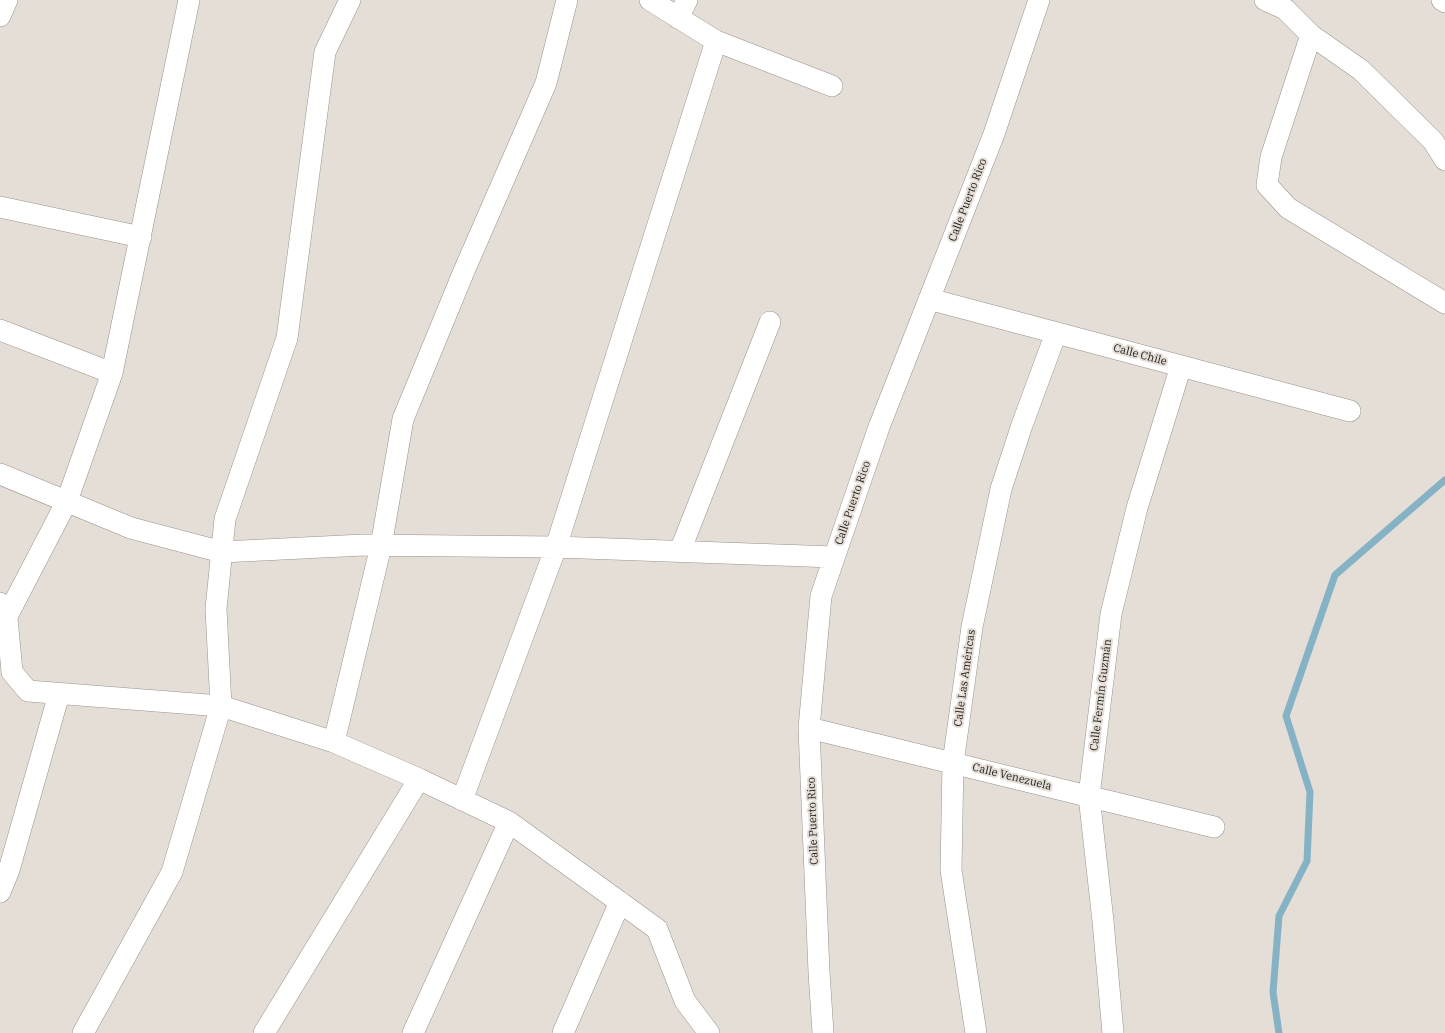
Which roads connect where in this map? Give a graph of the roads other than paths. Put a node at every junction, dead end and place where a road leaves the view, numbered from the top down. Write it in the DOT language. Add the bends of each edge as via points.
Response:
graph roads {
  1 [pos="7,0"];
  2 [pos="189,0"];
  3 [pos="350,0"];
  4 [pos="567,0"];
  5 [pos="650,0"];
  6 [pos="1040,0"];
  7 [pos="1265,0"];
  8 [pos="1442,0"];
  9 [pos="1445,2"];
  10 [pos="683,9"];
  11 [pos="0,16"];
  12 [pos="1311,35"];
  13 [pos="716,41"];
  14 [pos="832,86"];
  15 [pos="1445,160"];
  16 [pos="0,207"];
  17 [pos="141,237"];
  18 [pos="929,299"];
  19 [pos="1445,303"];
  20 [pos="770,322"];
  21 [pos="0,330"];
  22 [pos="1056,333"];
  23 [pos="1180,366"];
  24 [pos="112,372"];
  25 [pos="1350,411"];
  26 [pos="0,474"];
  27 [pos="67,501"];
  28 [pos="381,546"];
  29 [pos="556,547"];
  30 [pos="680,551"];
  31 [pos="222,552"];
  32 [pos="834,557"];
  33 [pos="2,617"];
  34 [pos="59,694"];
  35 [pos="221,706"];
  36 [pos="810,728"];
  37 [pos="334,742"];
  38 [pos="952,762"];
  39 [pos="419,779"];
  40 [pos="1089,796"];
  41 [pos="462,800"];
  42 [pos="509,822"];
  43 [pos="1214,826"];
  44 [pos="0,892"];
  45 [pos="620,902"];
  46 [pos="83,1033"];
  47 [pos="264,1033"];
  48 [pos="413,1033"];
  49 [pos="563,1033"];
  50 [pos="709,1033"];
  51 [pos="823,1033"];
  52 [pos="976,1033"];
  53 [pos="1113,1033"];
  1 -- 11 [label="street"];
  2 -- 17 [label="street"];
  3 -- 31 [label="street" via="325,52 287,338 225,519"];
  4 -- 28 [label="street" via="546,83 403,419"];
  5 -- 10 [label="street"];
  6 -- 18 [label="street, Calle Puerto Rico" via="994,134"];
  7 -- 12 [label="street" via="1284,9"];
  8 -- 9 [label="street"];
  10 -- 13 [label="street"];
  12 -- 15 [label="street" via="1361,70 1433,141"];
  12 -- 19 [label="street" via="1271,157 1267,185 1288,208"];
  13 -- 14 [label="street"];
  13 -- 29 [label="street"];
  16 -- 17 [label="street"];
  17 -- 24 [label="street"];
  18 -- 22 [label="street, Calle Chile"];
  18 -- 32 [label="street, Calle Puerto Rico" via="879,427"];
  20 -- 30 [label="street"];
  21 -- 24 [label="street"];
  22 -- 23 [label="street, Calle Chile"];
  22 -- 38 [label="street, Calle Las Américas" via="1001,489 972,627"];
  23 -- 25 [label="street, Calle Chile"];
  23 -- 40 [label="street, Calle Fermín Guzmán" via="1137,508 1111,614"];
  24 -- 27 [label="street"];
  26 -- 27 [label="street"];
  27 -- 31 [label="street" via="131,528"];
  27 -- 33 [label="street"];
  28 -- 29 [label="street"];
  28 -- 31 [label="street"];
  28 -- 37 [label="street"];
  29 -- 30 [label="street"];
  29 -- 41 [label="street"];
  30 -- 32 [label="street"];
  31 -- 35 [label="street" via="216,609"];
  32 -- 36 [label="street, Calle Puerto Rico" via="821,596"];
  33 -- 34 [label="street" via="12,672 28,691"];
  34 -- 35 [label="street"];
  34 -- 44 [label="street" via="9,870"];
  35 -- 37 [label="street"];
  35 -- 46 [label="street" via="172,872"];
  36 -- 38 [label="street, Calle Venezuela"];
  36 -- 51 [label="street, Calle Puerto Rico"];
  37 -- 39 [label="street"];
  38 -- 40 [label="street, Calle Venezuela"];
  38 -- 52 [label="street, Calle Las Américas" via="951,870"];
  39 -- 41 [label="street"];
  39 -- 47 [label="street"];
  40 -- 43 [label="street, Calle Venezuela"];
  40 -- 53 [label="street, Calle Fermín Guzmán"];
  41 -- 42 [label="street"];
  42 -- 45 [label="street"];
  42 -- 48 [label="street"];
  45 -- 49 [label="street"];
  45 -- 50 [label="street" via="657,929 685,1001"];
}
